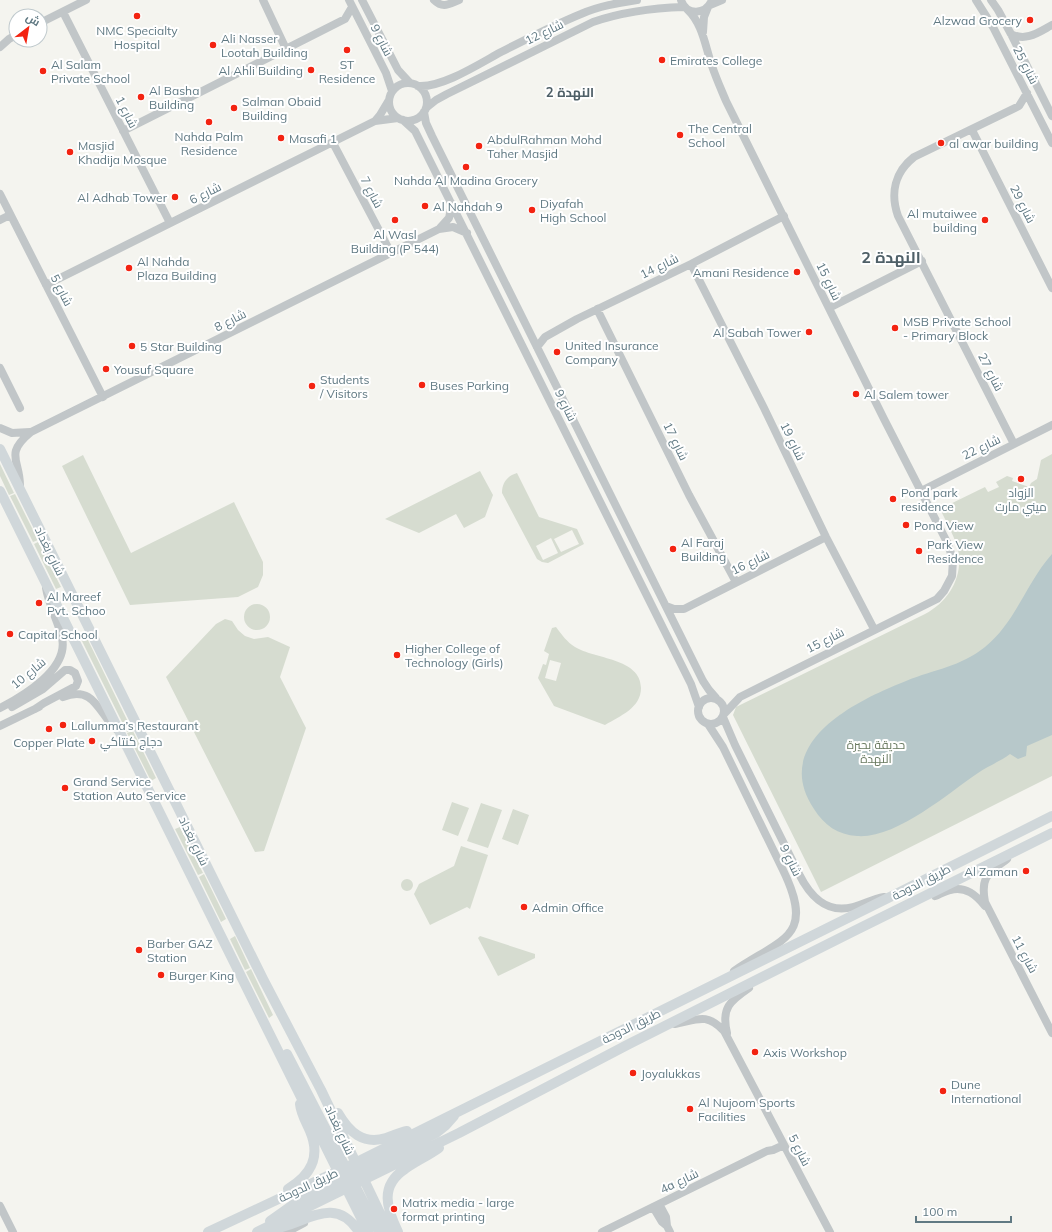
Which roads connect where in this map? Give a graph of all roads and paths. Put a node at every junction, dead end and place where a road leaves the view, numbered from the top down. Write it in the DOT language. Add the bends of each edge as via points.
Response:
graph roads {
  1 [pos="86,0"];
  2 [pos="263,0"];
  3 [pos="362,0"];
  4 [pos="434,0"];
  5 [pos="440,0"];
  6 [pos="637,0"];
  7 [pos="722,0"];
  8 [pos="976,0"];
  9 [pos="991,0"];
  10 [pos="457,1"];
  11 [pos="350,3"];
  12 [pos="710,4"];
  13 [pos="684,5"];
  14 [pos="63,12"];
  15 [pos="48,19"];
  16 [pos="345,19"];
  17 [pos="360,24"];
  18 [pos="1052,25"];
  19 [pos="702,33"];
  20 [pos="1011,34"];
  21 [pos="1030,36"];
  22 [pos="8,41"];
  23 [pos="0,47"];
  24 [pos="286,49"];
  25 [pos="1021,52"];
  26 [pos="414,84"];
  27 [pos="1027,93"];
  28 [pos="391,95"];
  29 [pos="1019,106"];
  30 [pos="1034,106"];
  31 [pos="425,110"];
  32 [pos="1052,116"];
  33 [pos="400,119"];
  34 [pos="375,121"];
  35 [pos="972,130"];
  36 [pos="123,131"];
  37 [pos="332,143"];
  38 [pos="1052,143"];
  39 [pos="0,194"];
  40 [pos="452,203"];
  41 [pos="10,215"];
  42 [pos="784,216"];
  43 [pos="0,220"];
  44 [pos="170,223"];
  45 [pos="439,229"];
  46 [pos="467,233"];
  47 [pos="391,253"];
  48 [pos="922,261"];
  49 [pos="690,264"];
  50 [pos="46,285"];
  51 [pos="1052,288"];
  52 [pos="829,308"];
  53 [pos="597,310"];
  54 [pos="532,336"];
  55 [pos="545,337"];
  56 [pos="537,348"];
  57 [pos="0,368"];
  58 [pos="103,397"];
  59 [pos="20,408"];
  60 [pos="1052,425"];
  61 [pos="0,428"];
  62 [pos="31,432"];
  63 [pos="1014,444"];
  64 [pos="0,449"];
  65 [pos="20,489"];
  66 [pos="921,491"];
  67 [pos="0,492"];
  68 [pos="0,502"];
  69 [pos="9,510"];
  70 [pos="617,535"];
  71 [pos="826,537"];
  72 [pos="648,570"];
  73 [pos="44,579"];
  74 [pos="736,582"];
  75 [pos="666,606"];
  76 [pos="684,609"];
  77 [pos="675,624"];
  78 [pos="874,629"];
  79 [pos="740,697"];
  80 [pos="718,700"];
  81 [pos="699,707"];
  82 [pos="0,708"];
  83 [pos="35,708"];
  84 [pos="0,713"];
  85 [pos="724,715"];
  86 [pos="708,724"];
  87 [pos="0,726"];
  88 [pos="120,733"];
  89 [pos="1052,816"];
  90 [pos="1052,833"];
  91 [pos="1015,851"];
  92 [pos="894,895"];
  93 [pos="922,898"];
  94 [pos="986,908"];
  95 [pos="762,977"];
  96 [pos="720,982"];
  97 [pos="668,1024"];
  98 [pos="1052,1033"];
  99 [pos="269,1034"];
  100 [pos="728,1036"];
  101 [pos="321,1090"];
  102 [pos="300,1094"];
  103 [pos="458,1111"];
  104 [pos="419,1131"];
  105 [pos="459,1133"];
  106 [pos="783,1143"];
  107 [pos="350,1176"];
  108 [pos="272,1202"];
  109 [pos="0,1206"];
  110 [pos="656,1206"];
  111 [pos="669,1229"];
  112 [pos="13,1230"];
  113 [pos="259,1231"];
  114 [pos="208,1232"];
  115 [pos="287,1232"];
  116 [pos="354,1232"];
  117 [pos="360,1232"];
  118 [pos="368,1232"];
  119 [pos="379,1232"];
  120 [pos="389,1232"];
  121 [pos="398,1232"];
  122 [pos="602,1232"];
  123 [pos="830,1232"];
  1 -- 14 [label="street"];
  2 -- 24 [label="street"];
  3 -- 26 [label="street, شارع 9" via="398,70"];
  4 -- 10 [label="street" via="443,5"];
  5 -- 10 [label="street"];
  6 -- 26 [label="street, شارع 12" via="584,12 433,85"];
  7 -- 12 [label="street"];
  8 -- 27 [label="street, شارع 25"];
  9 -- 20 [label="street, شارع 25"];
  11 -- 16 [label="street"];
  11 -- 17 [label="street, شارع 9"];
  12 -- 13 [label="street, شارع 12" via="701,12"];
  12 -- 19 [label="street, شارع 15" via="704,17"];
  13 -- 19 [label="street, شارع 15" via="694,16"];
  13 -- 31 [label="street, شارع 12" via="650,9 593,22 447,94"];
  14 -- 15 [label="street"];
  14 -- 36 [label="street, شارع 1"];
  16 -- 17 [label="street"];
  16 -- 24 [label="street"];
  17 -- 28 [label="street, شارع 9" via="386,73"];
  18 -- 21 [label="street"];
  19 -- 42 [label="street, شارع 15" via="720,88"];
  20 -- 21 [label="street" via="1020,37"];
  20 -- 25 [label="street, شارع 25"];
  21 -- 25 [label="street"];
  22 -- 23 [label="street"];
  24 -- 36 [label="street"];
  25 -- 32 [label="street, شارع 25"];
  26 -- 28 [label="street" via="397,86"];
  26 -- 31 [label="street" via="425,93"];
  27 -- 29 [label="street"];
  27 -- 30 [label="street, شارع 25"];
  28 -- 33 [label="street" via="389,106 392,113"];
  28 -- 34 [label="street, شارع 6"];
  29 -- 30 [label="street, شارع 27"];
  29 -- 35 [label="street, شارع 27"];
  30 -- 38 [label="street, شارع 25"];
  31 -- 33 [label="street" via="417,119"];
  31 -- 54 [label="street, شارع 9" via="426,123 432,136"];
  33 -- 34 [label="street, شارع 6"];
  33 -- 40 [label="street, شارع 9" via="418,136"];
  34 -- 37 [label="street, شارع 6"];
  35 -- 48 [label="street, شارع 27" via="932,150 911,166 900,186 899,202 904,225"];
  35 -- 51 [label="street, شارع 29"];
  36 -- 44 [label="street, شارع 1"];
  37 -- 44 [label="street, شارع 6"];
  37 -- 47 [label="street, شارع 7"];
  39 -- 41 [label="street, شارع 5"];
  40 -- 45 [label="street, شارع 8" via="449,218"];
  40 -- 46 [label="street, شارع 9"];
  41 -- 43 [label="street"];
  41 -- 50 [label="street, شارع 5"];
  42 -- 49 [label="street, شارع 14"];
  42 -- 52 [label="street, شارع 15"];
  44 -- 50 [label="street, شارع 6"];
  45 -- 46 [label="street, شارع 8" via="453,227"];
  45 -- 47 [label="street, شارع 8"];
  46 -- 70 [label="street, شارع 9"];
  47 -- 58 [label="street, شارع 8"];
  48 -- 52 [label="street"];
  48 -- 63 [label="street, شارع 27"];
  49 -- 53 [label="street, شارع 14"];
  49 -- 71 [label="street, شارع 19" via="764,408"];
  50 -- 58 [label="street, شارع 5"];
  52 -- 66 [label="street, شارع 15"];
  53 -- 55 [label="street, شارع 14"];
  53 -- 74 [label="street, شارع 17" via="689,495"];
  54 -- 55 [label="street"];
  54 -- 56 [label="street, شارع 9"];
  55 -- 56 [label="street, شارع 14"];
  56 -- 72 [label="street, شارع 9"];
  57 -- 59 [label="street"];
  58 -- 62 [label="street, شارع 8"];
  60 -- 63 [label="street, شارع 22"];
  61 -- 62 [label="street, شارع 8" via="12,433"];
  62 -- 65 [label="street, شارع 8" via="19,443 15,455"];
  63 -- 66 [label="street, شارع 22"];
  64 -- 65 [label="main road, شارع بغداد"];
  65 -- 101 [label="main road, شارع بغداد" via="263,979"];
  66 -- 78 [label="street, شارع 15" via="944,536 948,557 947,573 939,590 921,607"];
  67 -- 69 [label="main road, شارع بغداد"];
  68 -- 69 [label="street"];
  69 -- 73 [label="main road, شارع بغداد"];
  70 -- 72 [label="street" via="628,543 638,560"];
  70 -- 81 [label="street, شارع 9" via="691,684"];
  71 -- 74 [label="street, شارع 16"];
  71 -- 78 [label="street, شارع 19"];
  72 -- 75 [label="street, شارع 9"];
  73 -- 82 [label="street, شارع 10" via="48,599 62,638 61,656 52,670 38,683"];
  73 -- 88 [label="main road, شارع بغداد"];
  74 -- 76 [label="street, شارع 16"];
  75 -- 76 [label="street"];
  75 -- 77 [label="street, شارع 9"];
  76 -- 77 [label="street"];
  77 -- 80 [label="street, شارع 9" via="705,686"];
  78 -- 79 [label="street, شارع 15"];
  79 -- 80 [label="street, شارع 15"];
  79 -- 85 [label="street, شارع 15"];
  80 -- 81 [label="street" via="704,700"];
  80 -- 85 [label="street" via="725,708"];
  81 -- 86 [label="street" via="701,719"];
  83 -- 84 [label="street" via="74,688 78,681 75,672 65,670 43,689"];
  83 -- 87 [label="street"];
  83 -- 88 [label="street" via="70,695 85,696 98,704 110,724"];
  85 -- 86 [label="street" via="717,723"];
  85 -- 92 [label="street, شارع 9" via="733,741 803,882 812,894 824,904 840,908"];
  86 -- 96 [label="street, شارع 9" via="723,747 787,876 797,911 792,929 780,942 741,965"];
  88 -- 99 [label="main road, شارع بغداد"];
  89 -- 92 [label="main road, طريق الدوحة"];
  90 -- 91 [label="main road, طريق الدوحة"];
  91 -- 93 [label="main road, طريق الدوحة"];
  91 -- 94 [label="street, شارع 11" via="988,875 983,891"];
  92 -- 96 [label="main road, طريق الدوحة"];
  93 -- 94 [label="street, شارع 11" via="951,890 964,890 973,893"];
  93 -- 95 [label="main road, طريق الدوحة"];
  94 -- 98 [label="street, شارع 11"];
  95 -- 97 [label="main road, طريق الدوحة"];
  95 -- 100 [label="street, شارع 5" via="729,1004 725,1016"];
  96 -- 103 [label="main road, طريق الدوحة"];
  97 -- 100 [label="street, شارع 5" via="702,1018 716,1023"];
  97 -- 105 [label="main road, طريق الدوحة"];
  99 -- 102 [label="main road, شارع بغداد"];
  99 -- 107 [label="main road" via="283,1048 290,1060"];
  100 -- 106 [label="street, شارع 5"];
  101 -- 104 [label="main road" via="348,1128 360,1137 376,1140 405,1131"];
  101 -- 107 [label="main road, شارع بغداد"];
  102 -- 107 [label="main road, شارع بغداد"];
  102 -- 108 [label="main road" via="302,1114 313,1141 314,1158 304,1177"];
  103 -- 104 [label="main road, طريق الدوحة"];
  103 -- 107 [label="main road" via="436,1133"];
  104 -- 107 [label="main road, طريق الدوحة"];
  105 -- 107 [label="main road, طريق الدوحة"];
  105 -- 121 [label="main road" via="404,1169 393,1181 387,1197 390,1217"];
  106 -- 110 [label="street, 4a شارع"];
  106 -- 123 [label="street, شارع 5"];
  107 -- 108 [label="main road, طريق الدوحة"];
  107 -- 113 [label="main road" via="286,1208"];
  107 -- 118 [label="main road, شارع بغداد"];
  107 -- 119 [label="main road"];
  107 -- 120 [label="main road, شارع بغداد"];
  108 -- 114 [label="main road, طريق الدوحة"];
  109 -- 112 [label="street"];
  110 -- 111 [label="street" via="662,1222"];
  110 -- 122 [label="street, 4a شارع"];
  113 -- 117 [label="main road" via="283,1228 314,1214 326,1212 343,1216"];
  115 -- 116 [label="street" via="314,1219 325,1217 341,1220"];
}
